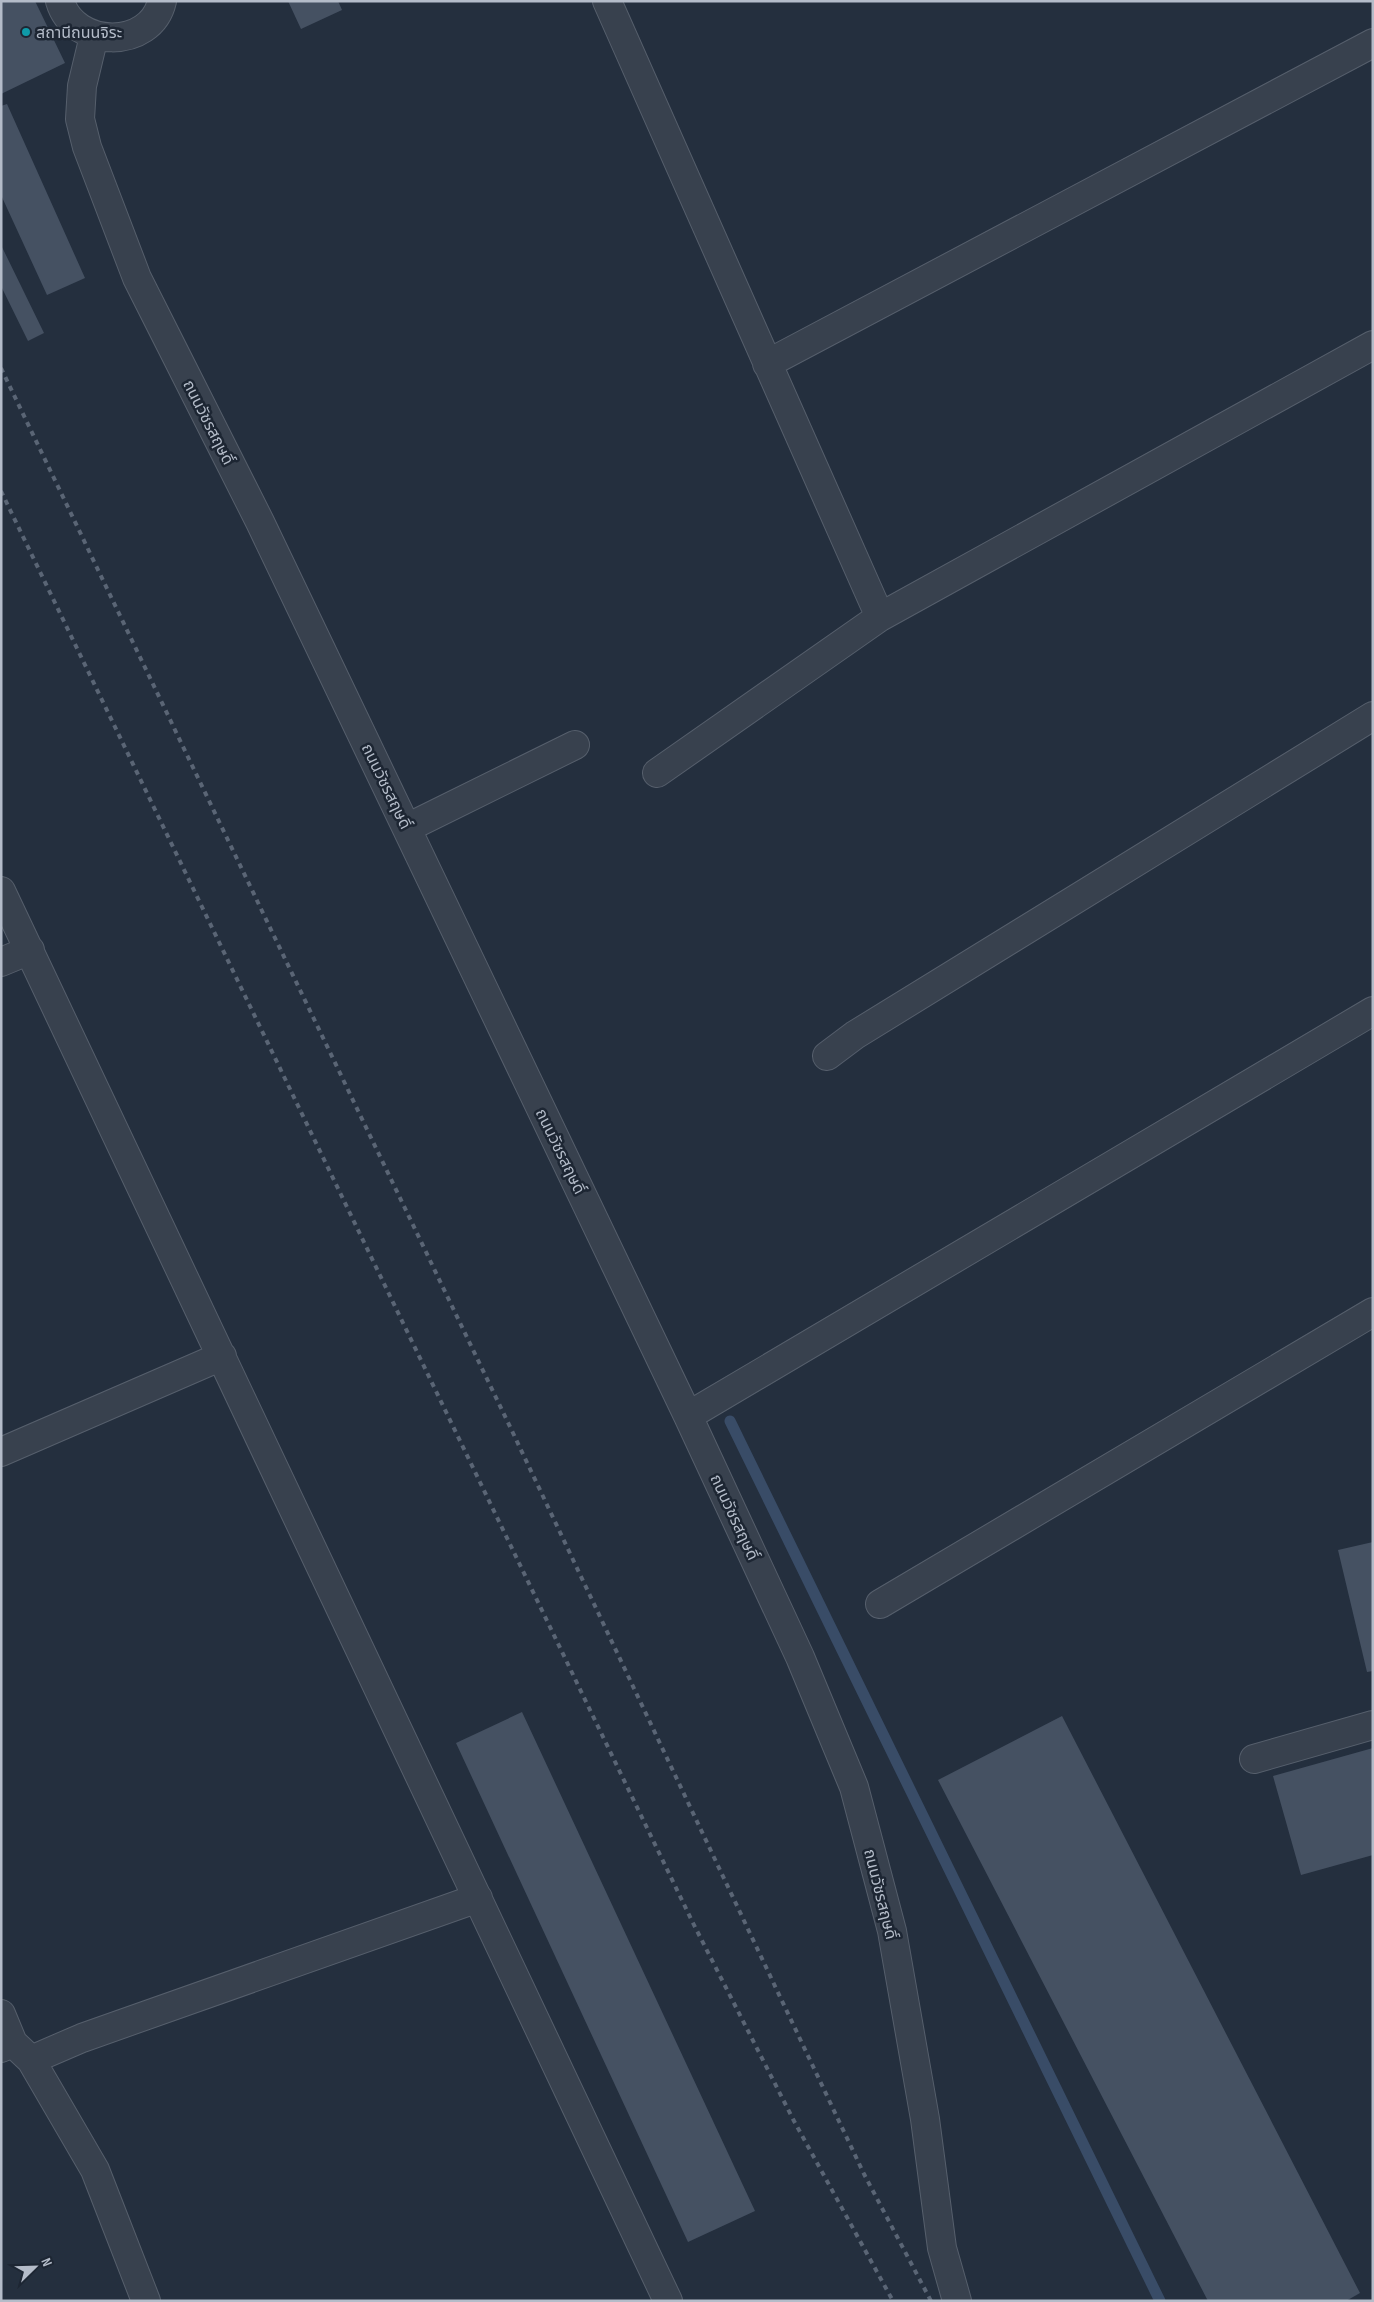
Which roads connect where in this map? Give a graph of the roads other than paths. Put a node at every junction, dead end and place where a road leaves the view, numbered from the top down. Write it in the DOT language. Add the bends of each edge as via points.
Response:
graph roads {
  1 [pos="60,1"];
  2 [pos="162,1"];
  3 [pos="607,1"];
  4 [pos="94,36"];
  5 [pos="1373,43"];
  6 [pos="1373,345"];
  7 [pos="766,364"];
  8 [pos="880,617"];
  9 [pos="1373,716"];
  10 [pos="575,744"];
  11 [pos="657,772"];
  12 [pos="407,828"];
  13 [pos="1,891"];
  14 [pos="30,950"];
  15 [pos="1,962"];
  16 [pos="1373,1010"];
  17 [pos="827,1056"];
  18 [pos="1373,1312"];
  19 [pos="222,1356"];
  20 [pos="688,1416"];
  21 [pos="1,1452"];
  22 [pos="880,1604"];
  23 [pos="1373,1725"];
  24 [pos="1254,1759"];
  25 [pos="478,1898"];
  26 [pos="1,2014"];
  27 [pos="15,2050"];
  28 [pos="146,2301"];
  29 [pos="668,2301"];
  30 [pos="957,2301"];
  1 -- 4 [label="street" via="74,23"];
  2 -- 4 [label="street" via="149,23 133,34 114,39"];
  3 -- 7 [label="street"];
  4 -- 12 [label="street, ถนนวัชรสฤษดิ์" via="82,86 80,119 87,147 136,278 260,522"];
  5 -- 7 [label="street"];
  6 -- 8 [label="street"];
  7 -- 8 [label="street"];
  8 -- 11 [label="street"];
  9 -- 17 [label="street" via="855,1035"];
  10 -- 12 [label="street"];
  12 -- 20 [label="street, ถนนวัชรสฤษดิ์"];
  13 -- 14 [label="street"];
  14 -- 15 [label="street"];
  14 -- 19 [label="street"];
  16 -- 20 [label="street"];
  18 -- 22 [label="street"];
  19 -- 21 [label="street"];
  19 -- 25 [label="street"];
  20 -- 30 [label="street, ถนนวัชรสฤษดิ์" via="800,1656 854,1787 892,1931 925,2119 942,2248"];
  23 -- 24 [label="street"];
  25 -- 27 [label="street" via="82,2038"];
  25 -- 29 [label="street"];
  26 -- 27 [label="street"];
  27 -- 28 [label="street" via="95,2170"];
}
